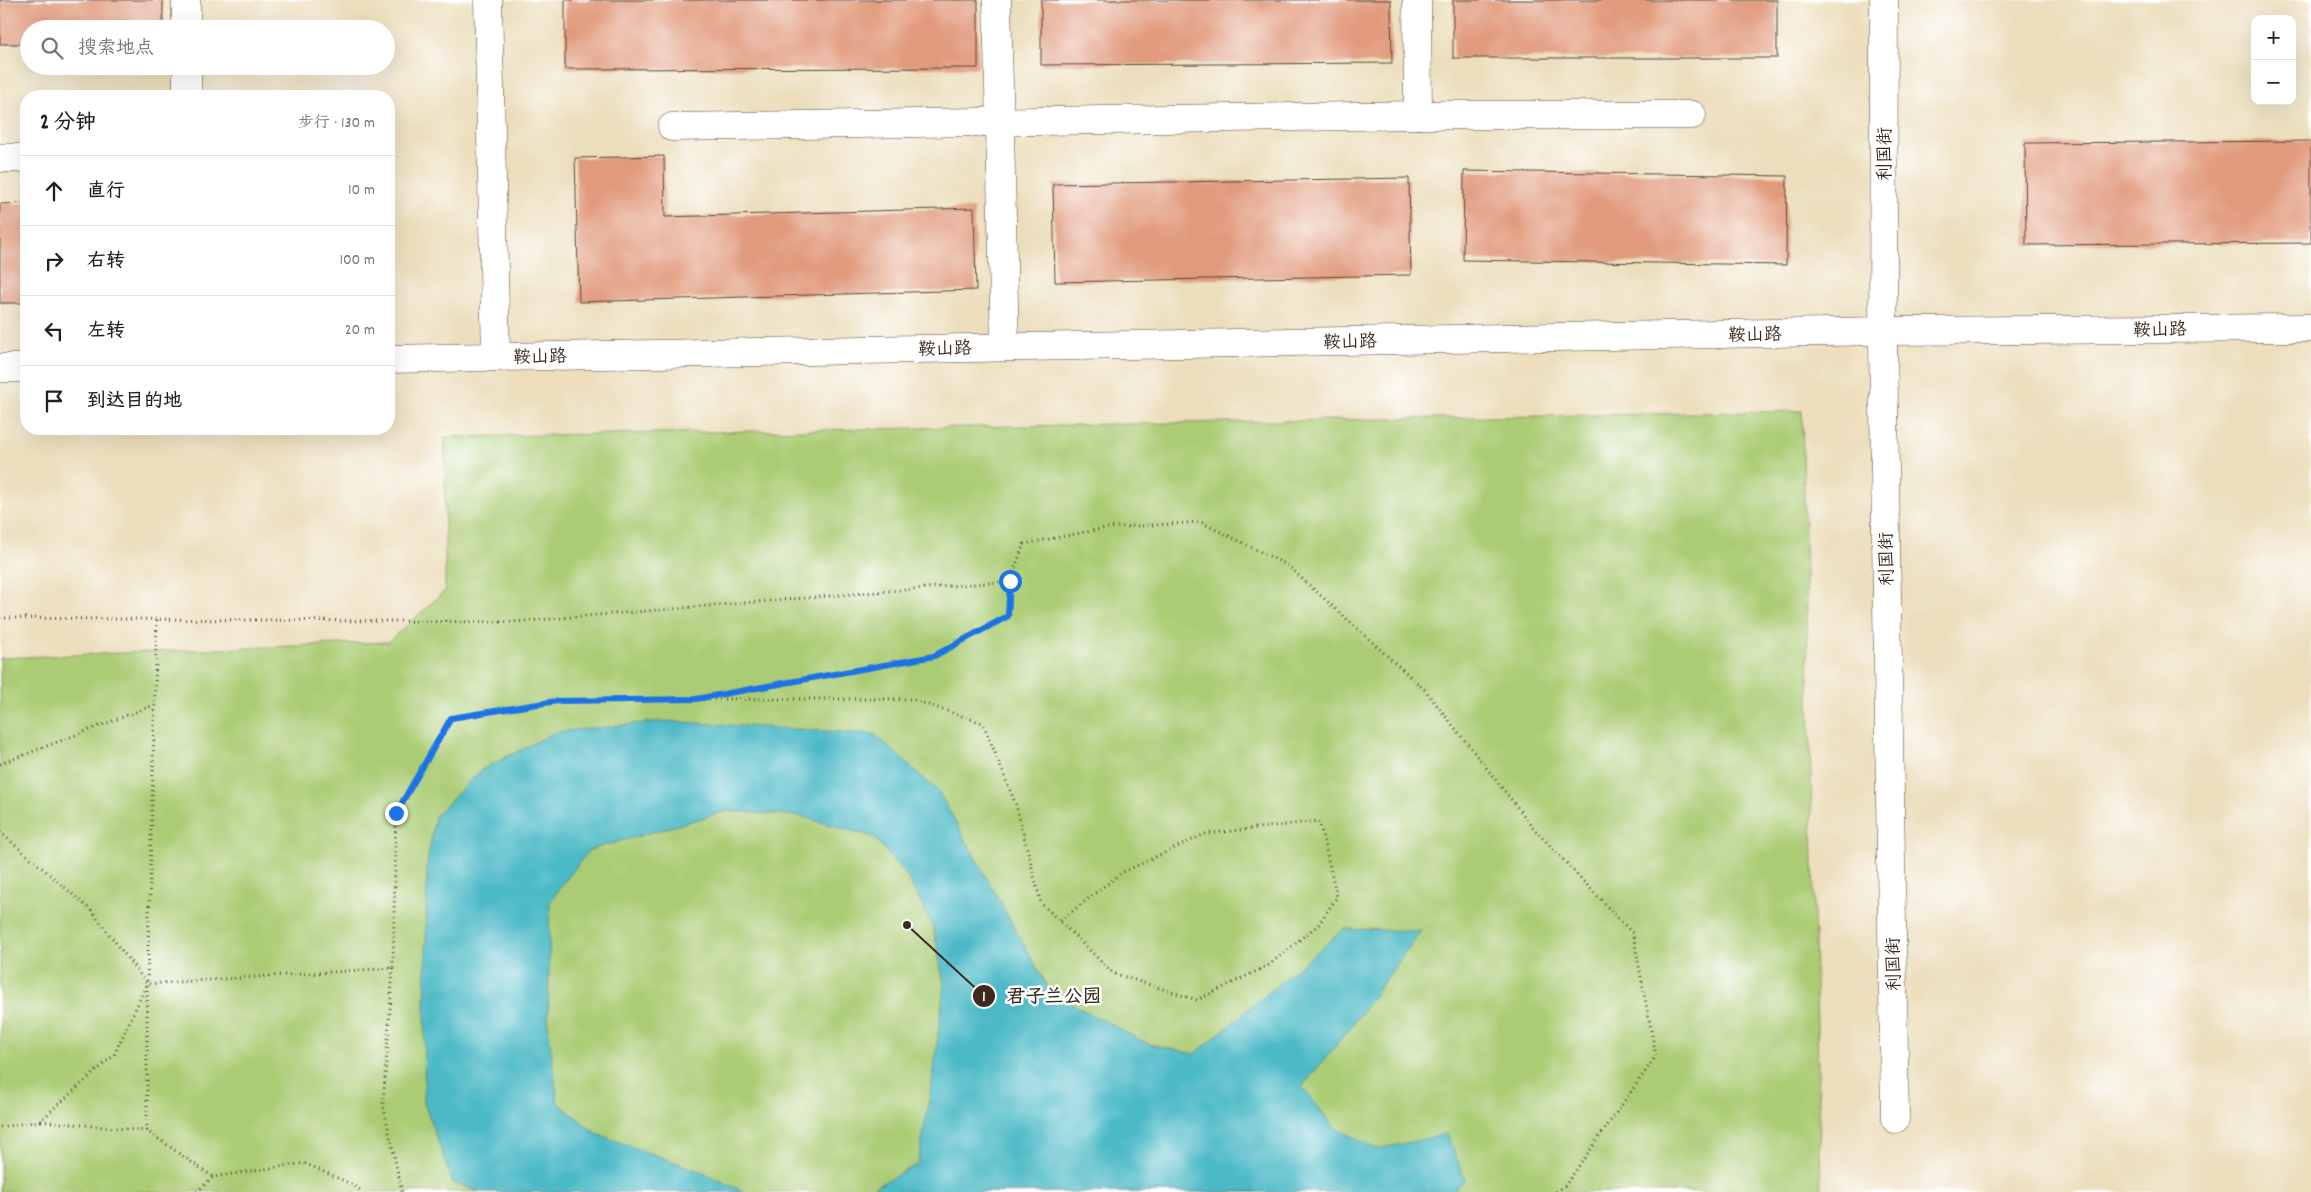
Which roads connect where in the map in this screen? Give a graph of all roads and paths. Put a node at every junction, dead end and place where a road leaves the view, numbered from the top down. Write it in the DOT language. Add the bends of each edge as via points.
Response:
graph roads {
  1 [pos="186,0"];
  2 [pos="488,0"];
  3 [pos="996,0"];
  4 [pos="1417,0"];
  5 [pos="1884,0"];
  6 [pos="186,20"];
  7 [pos="187,75"];
  8 [pos="188,90"];
  9 [pos="1418,115"];
  10 [pos="1692,115"];
  11 [pos="1000,121"];
  12 [pos="672,127"];
  13 [pos="0,158"];
  14 [pos="20,158"];
  15 [pos="2311,328"];
  16 [pos="1883,332"];
  17 [pos="1005,347"];
  18 [pos="496,357"];
  19 [pos="395,359"];
  20 [pos="0,368"];
  21 [pos="20,368"];
  22 [pos="1010,581"];
  23 [pos="0,618"];
  24 [pos="157,620"];
  25 [pos="696,699"];
  26 [pos="154,705"];
  27 [pos="0,764"];
  28 [pos="0,832"];
  29 [pos="1060,921"];
  30 [pos="393,968"];
  31 [pos="147,984"];
  32 [pos="1895,1119"];
  33 [pos="40,1121"];
  34 [pos="0,1127"];
  35 [pos="147,1132"];
  36 [pos="213,1176"];
  37 [pos="198,1192"];
  38 [pos="363,1192"];
  39 [pos="402,1192"];
  40 [pos="1554,1192"];
  1 -- 6 [label="street"];
  2 -- 18 [label="street"];
  3 -- 11 [label="street"];
  4 -- 9 [label="street"];
  5 -- 16 [label="street, 利国街"];
  7 -- 8 [label="street"];
  9 -- 10 [label="street"];
  9 -- 11 [label="street"];
  11 -- 12 [label="street"];
  11 -- 17 [label="street"];
  13 -- 14 [label="street"];
  15 -- 16 [label="street, 鞍山路"];
  16 -- 17 [label="street, 鞍山路"];
  16 -- 32 [label="street, 利国街"];
  17 -- 18 [label="street, 鞍山路"];
  18 -- 19 [label="street, 鞍山路"];
  20 -- 21 [label="street"];
  22 -- 24 [label="path" via="513,622"];
  22 -- 25 [label="path" via="1008,616 934,656"];
  22 -- 40 [label="path" via="1024,544 1106,528 1201,522 1287,565 1425,690 1536,830 1632,934 1656,1056 1564,1186"];
  23 -- 24 [label="path"];
  24 -- 26 [label="path"];
  25 -- 29 [label="path" via="912,699 983,723 1016,805 1041,904"];
  25 -- 30 [label="path" via="557,701 451,718 396,813"];
  26 -- 27 [label="path"];
  26 -- 31 [label="path"];
  28 -- 31 [label="path" via="91,910"];
  29 -- 29 [label="path" via="1113,973 1197,1000 1269,965 1319,924 1337,898 1319,821 1205,834 1121,873"];
  30 -- 31 [label="path"];
  30 -- 39 [label="path" via="383,1104"];
  31 -- 33 [label="path" via="114,1055"];
  31 -- 35 [label="path"];
  33 -- 34 [label="path"];
  33 -- 35 [label="path"];
  35 -- 36 [label="path"];
  36 -- 37 [label="path"];
  36 -- 38 [label="path" via="304,1163"];
}
